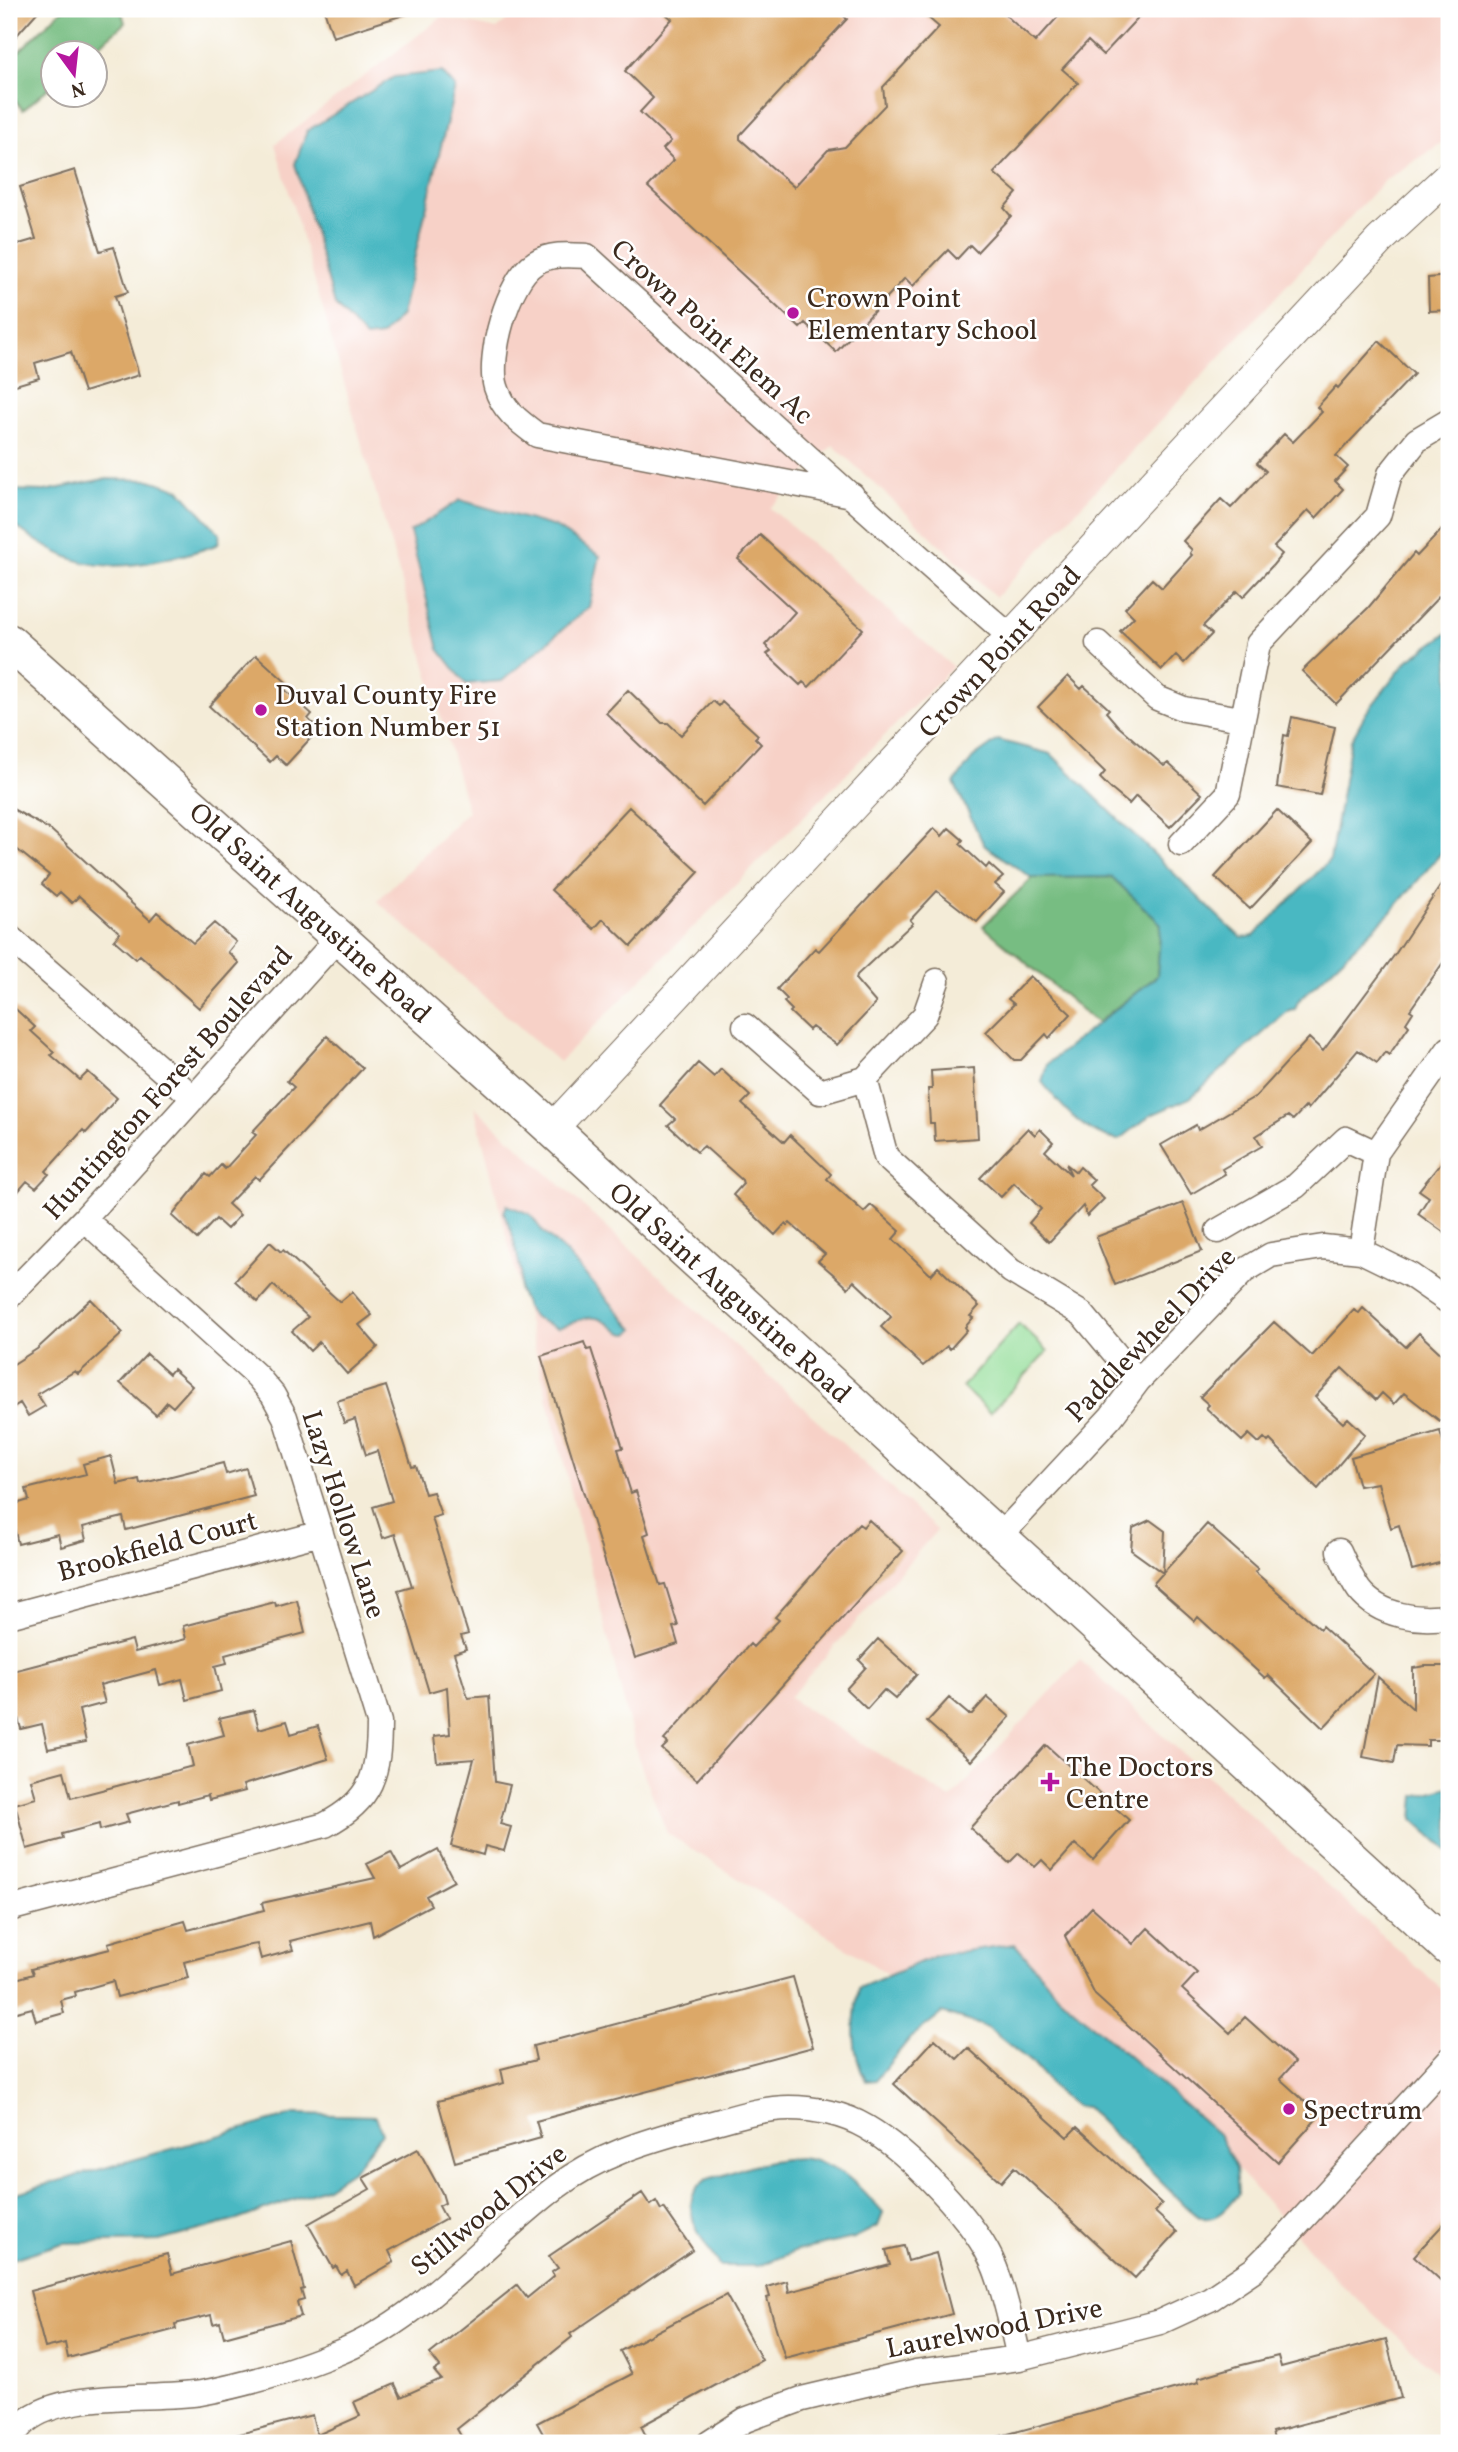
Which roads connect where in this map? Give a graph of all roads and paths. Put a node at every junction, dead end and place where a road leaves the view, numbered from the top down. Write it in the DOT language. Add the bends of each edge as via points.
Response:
graph roads {
  1 [pos="1449,176"];
  2 [pos="1449,421"];
  3 [pos="852,495"];
  4 [pos="1012,638"];
  5 [pos="9,642"];
  6 [pos="1098,643"];
  7 [pos="1241,719"];
  8 [pos="1181,844"];
  9 [pos="340,936"];
  10 [pos="9,937"];
  11 [pos="937,981"];
  12 [pos="745,1026"];
  13 [pos="1449,1049"];
  14 [pos="865,1079"];
  15 [pos="194,1098"];
  16 [pos="552,1129"];
  17 [pos="1376,1153"];
  18 [pos="84,1219"];
  19 [pos="1218,1231"];
  20 [pos="1362,1251"];
  21 [pos="9,1296"];
  22 [pos="1449,1302"];
  23 [pos="1138,1381"];
  24 [pos="321,1532"];
  25 [pos="1000,1536"];
  26 [pos="1339,1551"];
  27 [pos="9,1616"];
  28 [pos="1449,1616"];
  29 [pos="9,1909"];
  30 [pos="1449,1948"];
  31 [pos="1449,2060"];
  32 [pos="1019,2358"];
  33 [pos="9,2441"];
  34 [pos="709,2443"];
  1 -- 4 [label="street, Crown Point Road" via="1380,240"];
  2 -- 7 [label="street" via="1417,440 1390,474 1378,516 1258,644"];
  3 -- 3 [label="street, Crown Point Elem Ac" via="587,256 559,255 534,263 513,285 497,342 495,385 510,416 537,435"];
  3 -- 4 [label="street, Crown Point Elem Ac"];
  4 -- 16 [label="street, Crown Point Road"];
  5 -- 9 [label="main road, Old Saint Augustine Road"];
  6 -- 7 [label="street" via="1157,698 1184,709"];
  7 -- 8 [label="street" via="1228,794"];
  9 -- 15 [label="street, Huntington Forest Boulevard"];
  9 -- 16 [label="main road, Old Saint Augustine Road"];
  10 -- 15 [label="street"];
  11 -- 14 [label="street" via="925,1015"];
  12 -- 14 [label="street" via="820,1092"];
  13 -- 17 [label="street"];
  14 -- 23 [label="street" via="887,1157 1011,1271 1082,1314"];
  15 -- 18 [label="street, Huntington Forest Boulevard"];
  16 -- 25 [label="main road, Old Saint Augustine Road"];
  17 -- 19 [label="street" via="1346,1139 1296,1186"];
  17 -- 20 [label="street"];
  18 -- 21 [label="street, Huntington Forest Boulevard"];
  18 -- 24 [label="street, Lazy Hollow Lane" via="273,1395 285,1417"];
  20 -- 22 [label="street, Paddlewheel Drive" via="1410,1275"];
  20 -- 23 [label="street, Paddlewheel Drive" via="1323,1247 1271,1255 1244,1271"];
  23 -- 25 [label="street, Paddlewheel Drive" via="1111,1417"];
  24 -- 27 [label="street, Brookfield Court"];
  24 -- 29 [label="street, Lazy Hollow Lane" via="379,1722 379,1760 368,1791 348,1813 325,1825"];
  25 -- 30 [label="main road, Old Saint Augustine Road"];
  26 -- 28 [label="street" via="1360,1592 1387,1611 1420,1619"];
  31 -- 32 [label="street, Laurelwood Drive" via="1253,2270 1210,2299 1160,2322"];
  32 -- 33 [label="street, Stillwood Drive" via="995,2268 961,2211 866,2126 834,2113 788,2108 750,2113 606,2156 557,2186 414,2307 373,2336 333,2355 198,2393 61,2404 26,2421"];
  32 -- 34 [label="street, Laurelwood Drive" via="916,2372 802,2399 745,2420"];
}
